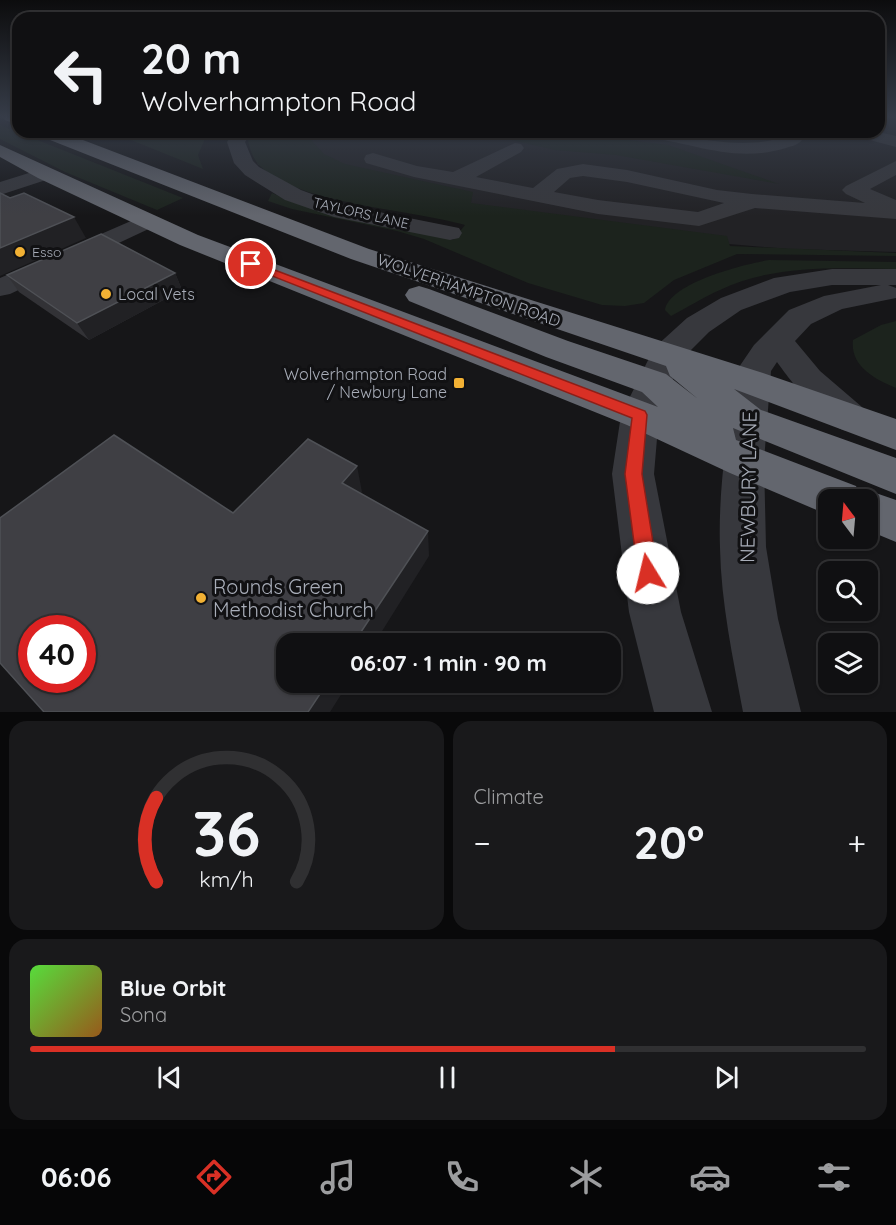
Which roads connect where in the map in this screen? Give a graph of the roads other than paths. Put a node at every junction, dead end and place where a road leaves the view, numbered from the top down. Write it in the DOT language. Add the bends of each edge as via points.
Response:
graph roads {
  1 [pos="0,150"];
  2 [pos="92,150"];
  3 [pos="239,150"];
  4 [pos="511,150"];
  5 [pos="373,159"];
  6 [pos="896,167"];
  7 [pos="45,174"];
  8 [pos="456,179"];
  9 [pos="557,179"];
  10 [pos="0,189"];
  11 [pos="854,190"];
  12 [pos="538,194"];
  13 [pos="752,201"];
  14 [pos="827,207"];
  15 [pos="896,210"];
  16 [pos="147,221"];
  17 [pos="450,233"];
  18 [pos="896,277"];
  19 [pos="0,288"];
  20 [pos="896,292"];
  21 [pos="778,342"];
  22 [pos="751,382"];
  23 [pos="653,385"];
  24 [pos="849,417"];
  25 [pos="896,435"];
  26 [pos="746,441"];
  27 [pos="896,476"];
  28 [pos="823,489"];
  29 [pos="878,514"];
  30 [pos="896,521"];
  31 [pos="683,712"];
  32 [pos="772,712"];
  1 -- 7 [label="highway"];
  2 -- 23 [label="highway" via="247,211 263,235"];
  3 -- 17 [label="street, TAYLORS LANE" via="244,163 257,176 293,195 334,210"];
  4 -- 8 [label="street"];
  5 -- 8 [label="street"];
  6 -- 11 [label="street"];
  7 -- 10 [label="street"];
  7 -- 16 [label="highway"];
  8 -- 12 [label="street"];
  9 -- 12 [label="street"];
  9 -- 13 [label="street" via="564,173 583,170"];
  9 -- 14 [label="street" via="554,166 579,159 602,159"];
  11 -- 14 [label="street"];
  11 -- 15 [label="street"];
  12 -- 13 [label="street" via="598,207 699,219"];
  13 -- 14 [label="street"];
  14 -- 15 [label="street"];
  16 -- 19 [label="street"];
  16 -- 23 [label="highway" via="199,244"];
  18 -- 23 [label="street" via="832,277 784,284 731,304 698,325"];
  20 -- 21 [label="street, NEWBURY LANE" via="866,294 800,316"];
  21 -- 22 [label="street, NEWBURY LANE" via="754,370"];
  21 -- 24 [label="street" via="808,380"];
  22 -- 23 [label="highway"];
  22 -- 24 [label="highway"];
  22 -- 26 [label="street, NEWBURY LANE"];
  23 -- 26 [label="highway"];
  23 -- 26 [label="highway"];
  23 -- 31 [label="street" via="633,474 654,612"];
  24 -- 25 [label="highway"];
  26 -- 27 [label="highway"];
  26 -- 28 [label="highway"];
  26 -- 32 [label="street, NEWBURY LANE" via="743,547 752,619"];
  29 -- 30 [label="highway"];
}
